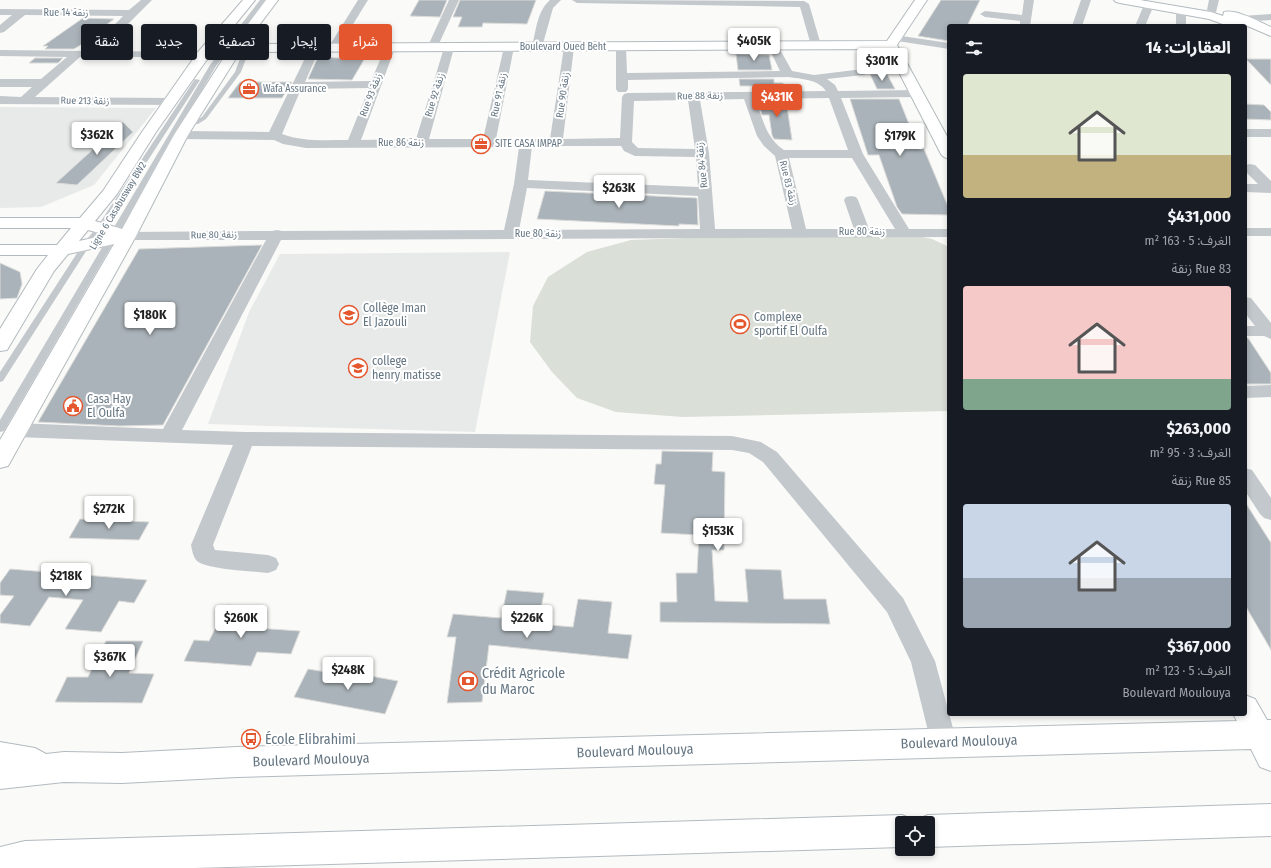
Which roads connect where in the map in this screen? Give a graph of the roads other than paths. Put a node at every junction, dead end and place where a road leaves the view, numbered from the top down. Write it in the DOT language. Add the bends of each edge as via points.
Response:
graph roads {
  1 [pos="11,0"];
  2 [pos="147,0"];
  3 [pos="249,0"];
  4 [pos="257,0"];
  5 [pos="263,0"];
  6 [pos="272,0"];
  7 [pos="363,0"];
  8 [pos="454,0"];
  9 [pos="556,0"];
  10 [pos="577,0"];
  11 [pos="921,0"];
  12 [pos="1029,0"];
  13 [pos="1086,0"];
  14 [pos="1120,0"];
  15 [pos="1162,0"];
  16 [pos="654,1"];
  17 [pos="806,2"];
  18 [pos="1150,4"];
  19 [pos="1213,5"];
  20 [pos="0,9"];
  21 [pos="1181,10"];
  22 [pos="0,12"];
  23 [pos="23,12"];
  24 [pos="132,13"];
  25 [pos="1271,17"];
  26 [pos="1026,23"];
  27 [pos="121,24"];
  28 [pos="256,24"];
  29 [pos="981,24"];
  30 [pos="1078,24"];
  31 [pos="1141,24"];
  32 [pos="1181,24"];
  33 [pos="1237,24"];
  34 [pos="1240,24"];
  35 [pos="1247,25"];
  36 [pos="1247,27"];
  37 [pos="1247,28"];
  38 [pos="0,30"];
  39 [pos="1271,32"];
  40 [pos="893,42"];
  41 [pos="1271,44"];
  42 [pos="816,45"];
  43 [pos="773,46"];
  44 [pos="947,46"];
  45 [pos="509,47"];
  46 [pos="537,47"];
  47 [pos="569,47"];
  48 [pos="621,47"];
  49 [pos="333,48"];
  50 [pos="339,48"];
  51 [pos="392,48"];
  52 [pos="432,48"];
  53 [pos="449,48"];
  54 [pos="0,53"];
  55 [pos="77,54"];
  56 [pos="81,54"];
  57 [pos="133,54"];
  58 [pos="203,55"];
  59 [pos="233,60"];
  60 [pos="309,60"];
  61 [pos="385,60"];
  62 [pos="50,65"];
  63 [pos="64,65"];
  64 [pos="863,72"];
  65 [pos="788,74"];
  66 [pos="622,77"];
  67 [pos="814,78"];
  68 [pos="0,83"];
  69 [pos="43,84"];
  70 [pos="376,84"];
  71 [pos="297,86"];
  72 [pos="916,93"];
  73 [pos="749,95"];
  74 [pos="834,95"];
  75 [pos="693,96"];
  76 [pos="628,97"];
  77 [pos="0,100"];
  78 [pos="24,100"];
  79 [pos="170,102"];
  80 [pos="185,129"];
  81 [pos="1247,133"];
  82 [pos="1270,134"];
  83 [pos="276,136"];
  84 [pos="489,142"];
  85 [pos="556,142"];
  86 [pos="626,142"];
  87 [pos="353,143"];
  88 [pos="420,143"];
  89 [pos="526,143"];
  90 [pos="947,150"];
  91 [pos="702,153"];
  92 [pos="781,154"];
  93 [pos="856,154"];
  94 [pos="1248,168"];
  95 [pos="1271,168"];
  96 [pos="521,184"];
  97 [pos="1247,188"];
  98 [pos="1271,188"];
  99 [pos="705,192"];
  100 [pos="109,194"];
  101 [pos="851,200"];
  102 [pos="0,223"];
  103 [pos="28,223"];
  104 [pos="84,223"];
  105 [pos="863,232"];
  106 [pos="904,232"];
  107 [pos="947,232"];
  108 [pos="1247,232"];
  109 [pos="708,233"];
  110 [pos="800,233"];
  111 [pos="113,234"];
  112 [pos="277,234"];
  113 [pos="511,234"];
  114 [pos="1269,234"];
  115 [pos="87,244"];
  116 [pos="0,250"];
  117 [pos="61,250"];
  118 [pos="1247,304"];
  119 [pos="1247,331"];
  120 [pos="1270,332"];
  121 [pos="0,345"];
  122 [pos="0,379"];
  123 [pos="1271,391"];
  124 [pos="1247,392"];
  125 [pos="8,429"];
  126 [pos="169,436"];
  127 [pos="245,439"];
  128 [pos="0,460"];
  129 [pos="1247,478"];
  130 [pos="1271,512"];
  131 [pos="268,564"];
  132 [pos="1247,711"];
  133 [pos="1267,742"];
  134 [pos="944,743"];
  135 [pos="0,756"];
  136 [pos="64,768"];
  137 [pos="0,774"];
  138 [pos="1271,820"];
  139 [pos="935,830"];
  140 [pos="895,831"];
  141 [pos="0,863"];
  1 -- 20 [label="street"];
  2 -- 24 [label="street"];
  3 -- 58 [label="street"];
  4 -- 111 [label="lane, Ligne 6 Casabusway BW2" via="206,66"];
  5 -- 111 [label="lane, Ligne 6 Casabusway BW2" via="213,65"];
  6 -- 28 [label="street"];
  7 -- 49 [label="street"];
  8 -- 52 [label="street"];
  9 -- 46 [label="street" via="548,7"];
  10 -- 16 [label="street"];
  11 -- 40 [label="street"];
  12 -- 26 [label="street"];
  13 -- 30 [label="street"];
  14 -- 18 [label="street"];
  15 -- 19 [label="street"];
  16 -- 17 [label="street"];
  17 -- 42 [label="street"];
  18 -- 21 [label="street"];
  18 -- 31 [label="street"];
  19 -- 34 [label="street"];
  21 -- 32 [label="street"];
  21 -- 33 [label="street"];
  22 -- 23 [label="street, Rue 14 زنقة"];
  23 -- 24 [label="street, Rue 14 زنقة"];
  23 -- 38 [label="street"];
  24 -- 27 [label="street"];
  25 -- 35 [label="street"];
  26 -- 29 [label="street" via="986,10"];
  36 -- 39 [label="street"];
  37 -- 41 [label="street"];
  40 -- 42 [label="street, Boulevard Oued Beht"];
  40 -- 44 [label="street"];
  40 -- 72 [label="street"];
  42 -- 43 [label="street, Boulevard Oued Beht"];
  43 -- 48 [label="street, Boulevard Oued Beht"];
  43 -- 65 [label="street"];
  45 -- 46 [label="street, Boulevard Oued Beht"];
  45 -- 53 [label="street, Boulevard Oued Beht"];
  45 -- 84 [label="street, Rue 91 زنقة"];
  46 -- 47 [label="street, Boulevard Oued Beht"];
  47 -- 48 [label="street, Boulevard Oued Beht"];
  47 -- 85 [label="street, Rue 90 زنقة"];
  48 -- 66 [label="street"];
  49 -- 50 [label="street, Boulevard Oued Beht"];
  51 -- 52 [label="street, Boulevard Oued Beht"];
  52 -- 53 [label="street, Boulevard Oued Beht"];
  53 -- 88 [label="street, Rue 92 زنقة"];
  54 -- 55 [label="street"];
  55 -- 56 [label="street"];
  55 -- 63 [label="street"];
  57 -- 58 [label="street"];
  58 -- 79 [label="street"];
  59 -- 80 [label="street"];
  60 -- 71 [label="street"];
  61 -- 70 [label="street, Rue 93 زنقة"];
  62 -- 63 [label="street"];
  63 -- 69 [label="street"];
  64 -- 67 [label="street"];
  65 -- 66 [label="street"];
  65 -- 67 [label="street"];
  66 -- 76 [label="street" via="622,87"];
  67 -- 74 [label="street" via="829,85"];
  68 -- 69 [label="street"];
  69 -- 78 [label="street"];
  70 -- 71 [label="street"];
  70 -- 87 [label="street, Rue 93 زنقة"];
  71 -- 83 [label="street" via="274,132"];
  72 -- 74 [label="street, Rue 88 زنقة"];
  72 -- 90 [label="street"];
  73 -- 74 [label="street, Rue 88 زنقة" via="788,100"];
  73 -- 75 [label="street, Rue 88 زنقة"];
  73 -- 92 [label="street, Rue 83 زنقة" via="763,136 772,149"];
  74 -- 93 [label="street"];
  75 -- 76 [label="street, Rue 88 زنقة"];
  75 -- 91 [label="street, Rue 84 زنقة"];
  76 -- 86 [label="street"];
  77 -- 78 [label="street, Rue 213 زنقة"];
  78 -- 79 [label="street, Rue 213 زنقة"];
  79 -- 100 [label="street"];
  80 -- 83 [label="street, Rue 86 زنقة"];
  80 -- 111 [label="street"];
  81 -- 82 [label="street"];
  83 -- 87 [label="street, Rue 86 زنقة" via="306,144"];
  84 -- 88 [label="street, Rue 86 زنقة"];
  84 -- 89 [label="street, Rue 86 زنقة"];
  85 -- 86 [label="street, Rue 86 زنقة"];
  85 -- 89 [label="street, Rue 86 زنقة"];
  86 -- 91 [label="street" via="635,152"];
  87 -- 88 [label="street, Rue 86 زنقة"];
  89 -- 96 [label="street"];
  91 -- 99 [label="street, Rue 84 زنقة"];
  92 -- 93 [label="street"];
  92 -- 110 [label="street, Rue 83 زنقة"];
  93 -- 106 [label="street"];
  94 -- 95 [label="street"];
  94 -- 98 [label="street"];
  96 -- 99 [label="street"];
  96 -- 113 [label="street"];
  97 -- 98 [label="street"];
  99 -- 109 [label="street, Rue 84 زنقة"];
  100 -- 103 [label="street" via="74,209"];
  100 -- 104 [label="street"];
  101 -- 105 [label="street"];
  102 -- 103 [label="street"];
  103 -- 104 [label="street"];
  104 -- 111 [label="street"];
  104 -- 117 [label="street"];
  105 -- 106 [label="street, Rue 80 زنقة"];
  105 -- 110 [label="street, Rue 80 زنقة"];
  106 -- 107 [label="street, Rue 80 زنقة"];
  108 -- 114 [label="street"];
  109 -- 110 [label="street, Rue 80 زنقة"];
  109 -- 113 [label="street, Rue 80 زنقة"];
  111 -- 112 [label="street, Rue 80 زنقة"];
  111 -- 115 [label="street"];
  111 -- 125 [label="street"];
  112 -- 113 [label="street, Rue 80 زنقة"];
  112 -- 126 [label="street"];
  115 -- 117 [label="street"];
  115 -- 122 [label="lane, Ligne 6 Casabusway BW2"];
  116 -- 117 [label="street"];
  117 -- 121 [label="street" via="46,269"];
  118 -- 120 [label="street"];
  119 -- 120 [label="street"];
  123 -- 124 [label="street"];
  125 -- 126 [label="street"];
  125 -- 128 [label="street"];
  126 -- 127 [label="street"];
  127 -- 131 [label="street" via="202,545 204,554 210,558"];
  127 -- 134 [label="street" via="732,443 754,447 770,457 895,605 923,662"];
  129 -- 130 [label="street"];
  132 -- 133 [label="street"];
  133 -- 134 [label="street, Boulevard Moulouya"];
  134 -- 136 [label="street, Boulevard Moulouya"];
  135 -- 136 [label="street"];
  136 -- 137 [label="street, Boulevard Moulouya"];
  138 -- 139 [label="street"];
  140 -- 141 [label="street" via="25,857"];
}
